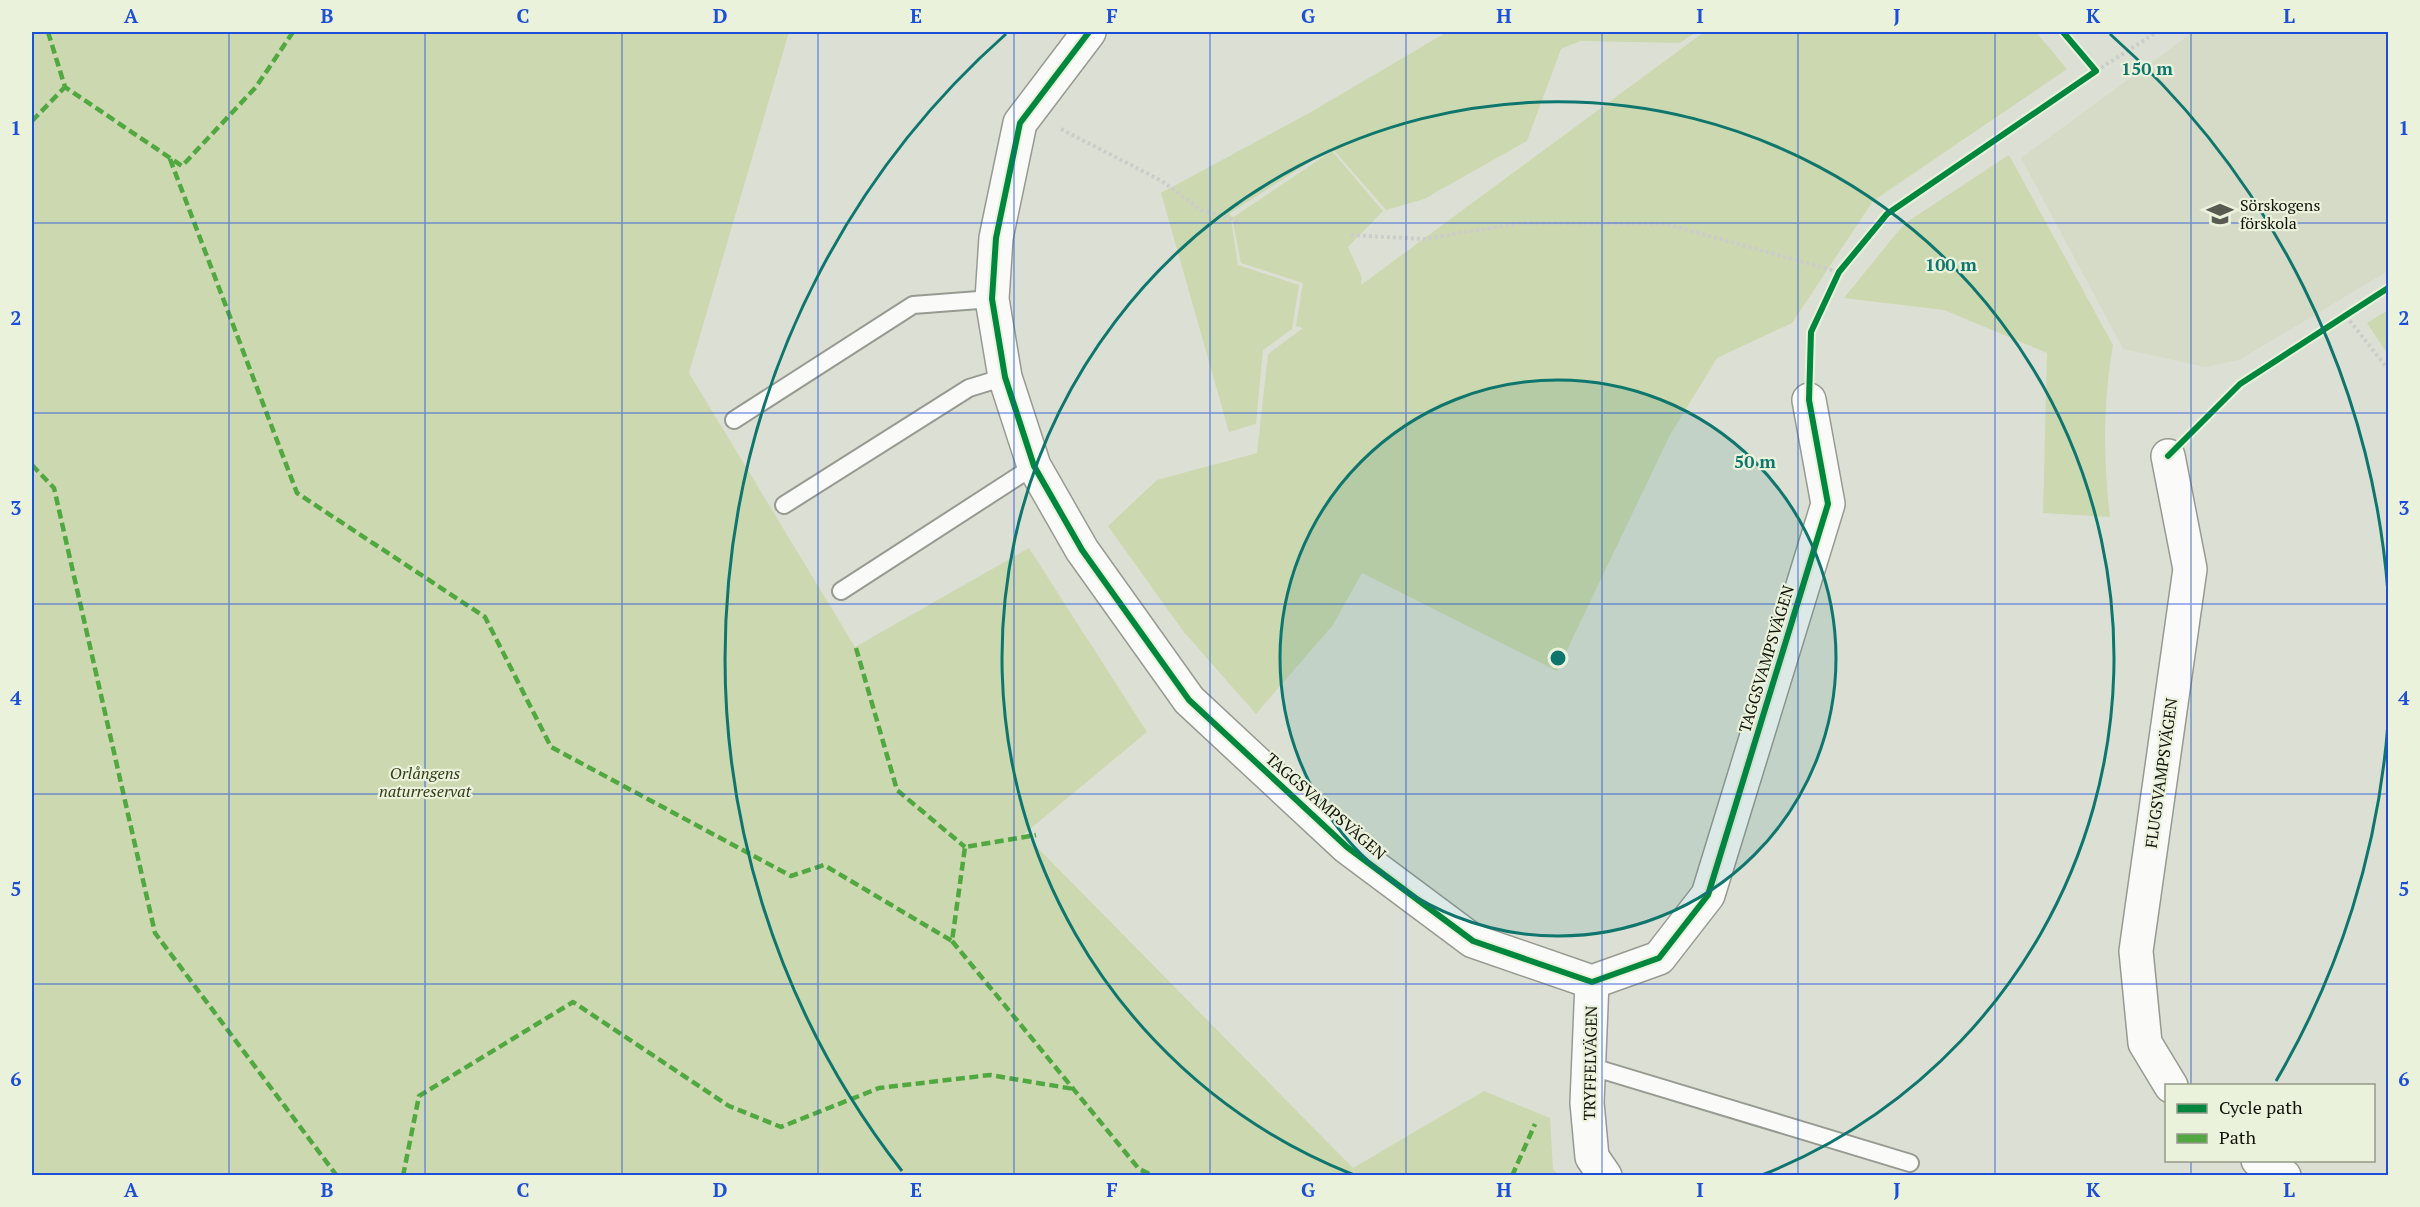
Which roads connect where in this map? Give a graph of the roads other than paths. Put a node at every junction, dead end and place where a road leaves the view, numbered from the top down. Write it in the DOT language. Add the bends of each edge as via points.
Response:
graph roads {
  1 [pos="1089,32"];
  2 [pos="992,299"];
  3 [pos="1005,377"];
  4 [pos="1809,400"];
  5 [pos="734,420"];
  6 [pos="2168,456"];
  7 [pos="1034,466"];
  8 [pos="784,505"];
  9 [pos="840,591"];
  10 [pos="1592,982"];
  11 [pos="1589,1066"];
  12 [pos="2170,1084"];
  13 [pos="2260,1162"];
  14 [pos="1910,1163"];
  15 [pos="1605,1176"];
  16 [pos="2284,1176"];
  1 -- 2 [label="street, TAGGSVAMPSVÄGEN" via="1020,123 996,238"];
  2 -- 3 [label="street, TAGGSVAMPSVÄGEN"];
  2 -- 5 [label="lane" via="913,305"];
  3 -- 7 [label="street, TAGGSVAMPSVÄGEN"];
  3 -- 8 [label="lane" via="969,388"];
  4 -- 10 [label="street, TAGGSVAMPSVÄGEN" via="1828,504 1708,895 1659,958"];
  6 -- 12 [label="street, FLUGSVAMPSVÄGEN" via="2190,568 2136,951 2145,1043"];
  7 -- 9 [label="lane"];
  7 -- 10 [label="street, TAGGSVAMPSVÄGEN" via="1082,550 1189,700 1339,839 1473,940"];
  10 -- 11 [label="street, TRYFFELVÄGEN"];
  11 -- 14 [label="lane"];
  11 -- 15 [label="street, TRYFFELVÄGEN" via="1587,1103 1592,1157"];
  13 -- 16 [label="street"];
}
